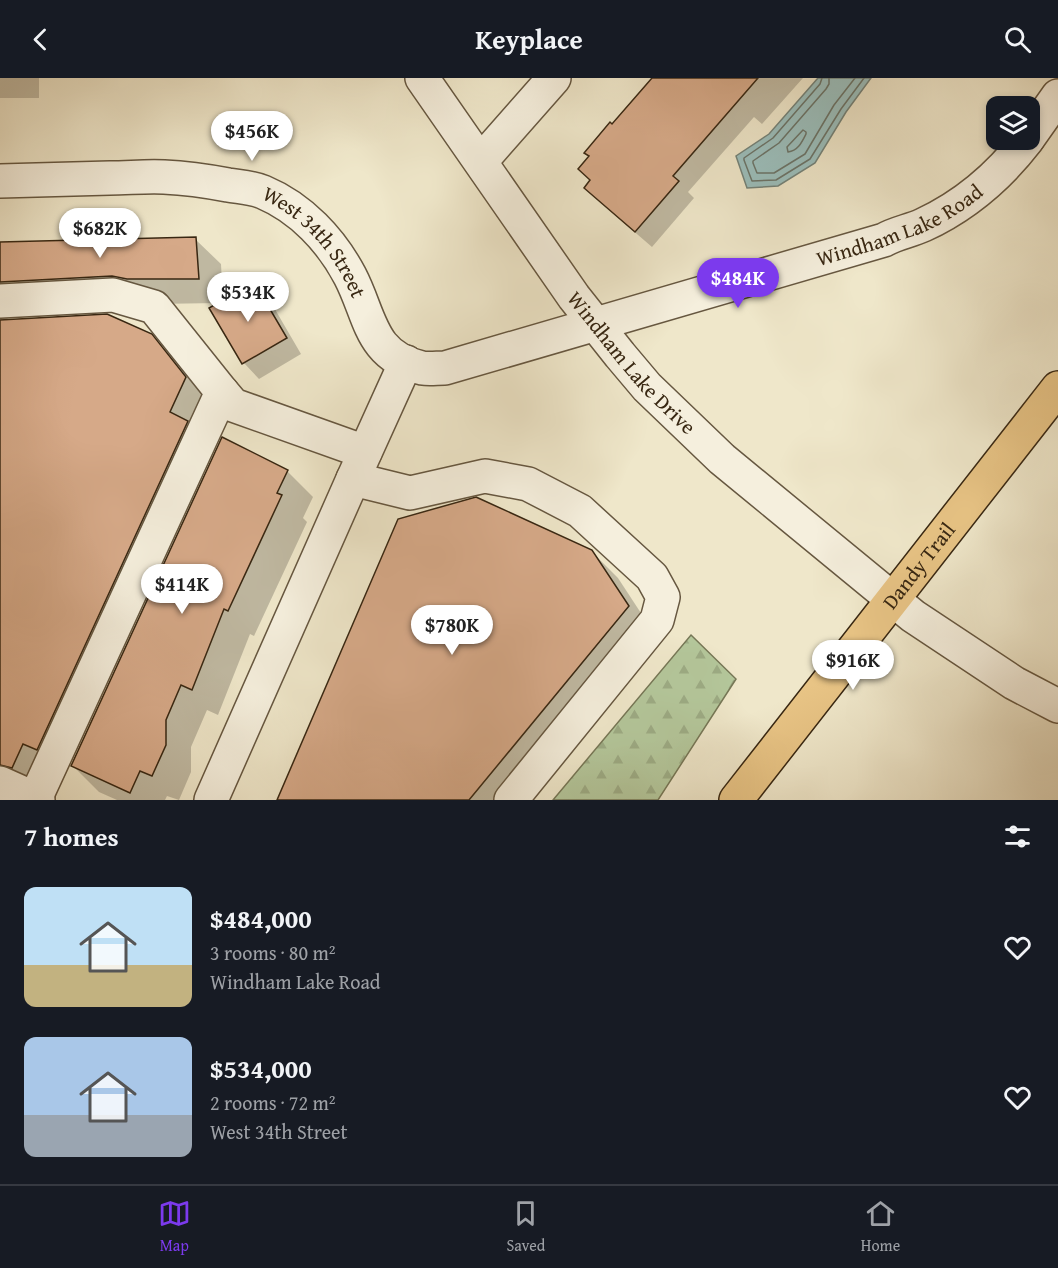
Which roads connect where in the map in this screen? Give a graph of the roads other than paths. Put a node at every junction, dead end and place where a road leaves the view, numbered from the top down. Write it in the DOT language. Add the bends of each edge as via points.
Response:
graph roads {
  1 [pos="422,78"];
  2 [pos="554,78"];
  3 [pos="1058,96"];
  4 [pos="1040,121"];
  5 [pos="1018,150"];
  6 [pos="481,162"];
  7 [pos="0,181"];
  8 [pos="0,301"];
  9 [pos="595,324"];
  10 [pos="406,362"];
  11 [pos="1058,388"];
  12 [pos="222,392"];
  13 [pos="359,466"];
  14 [pos="892,599"];
  15 [pos="1058,706"];
  16 [pos="0,783"];
  17 [pos="36,799"];
  18 [pos="211,800"];
  19 [pos="511,800"];
  20 [pos="736,800"];
  1 -- 6 [label="street, Windham Lake Drive"];
  2 -- 6 [label="street"];
  3 -- 4 [label="street, Windham Lake Road"];
  5 -- 9 [label="street, Windham Lake Road" via="954,209 922,225 884,240"];
  6 -- 9 [label="street, Windham Lake Drive"];
  7 -- 10 [label="street, West 34th Street" via="165,177 262,191 315,226 344,264 379,342"];
  8 -- 12 [label="street" via="113,296 154,307"];
  9 -- 10 [label="street, Windham Lake Road" via="445,368 423,368"];
  9 -- 14 [label="street, Windham Lake Drive" via="647,387 722,459"];
  10 -- 13 [label="street"];
  11 -- 14 [label="main road, Dandy Trail"];
  12 -- 13 [label="street" via="234,405"];
  12 -- 17 [label="street"];
  13 -- 18 [label="street"];
  13 -- 19 [label="street" via="410,493 485,476 528,484 580,511 652,577 663,597 657,620"];
  14 -- 15 [label="street, Windham Lake Drive" via="1014,683"];
  14 -- 20 [label="main road, Dandy Trail"];
  16 -- 17 [label="street"];
}
